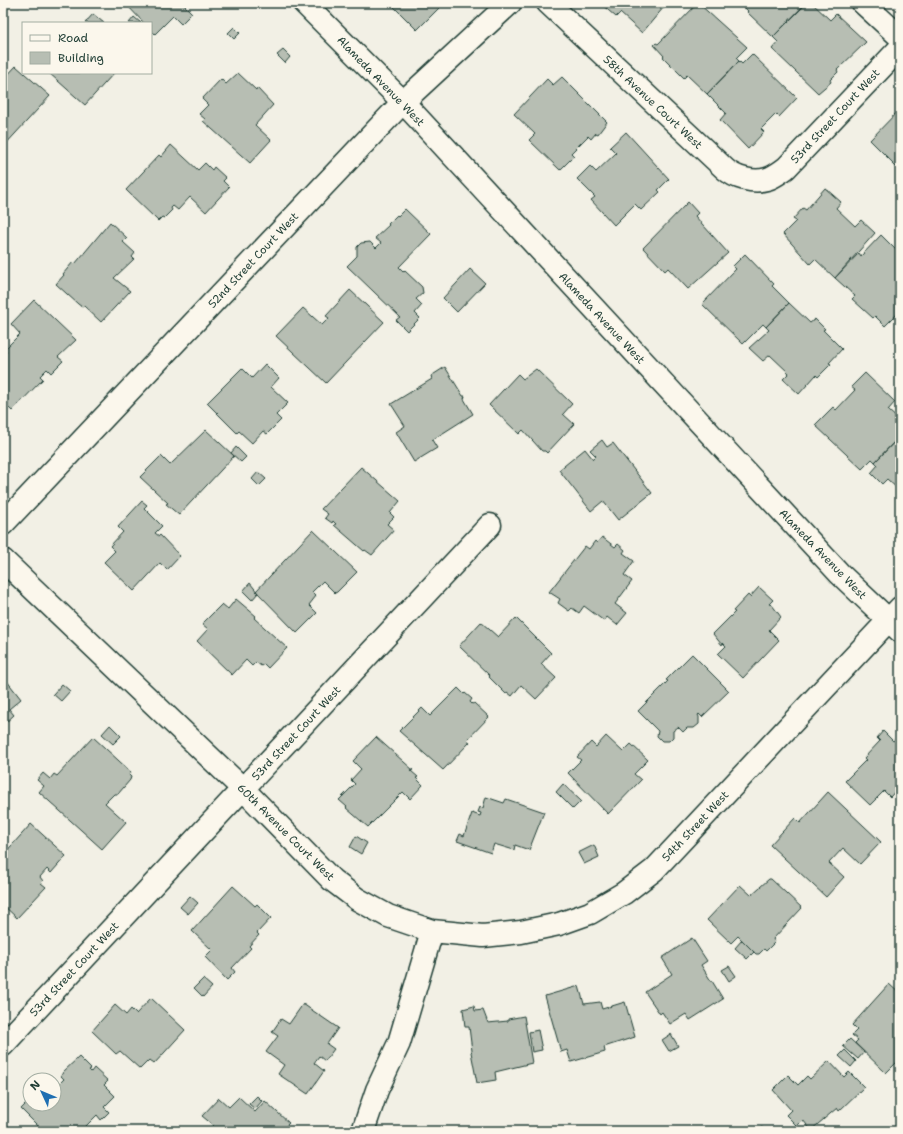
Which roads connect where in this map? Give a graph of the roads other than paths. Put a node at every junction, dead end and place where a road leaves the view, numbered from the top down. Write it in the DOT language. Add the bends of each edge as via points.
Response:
graph roads {
  1 [pos="304,3"];
  2 [pos="510,3"];
  3 [pos="548,3"];
  4 [pos="863,3"];
  5 [pos="900,37"];
  6 [pos="900,48"];
  7 [pos="403,102"];
  8 [pos="767,179"];
  9 [pos="3,524"];
  10 [pos="490,525"];
  11 [pos="3,560"];
  12 [pos="896,620"];
  13 [pos="243,789"];
  14 [pos="432,931"];
  15 [pos="3,1045"];
  16 [pos="363,1131"];
  1 -- 7 [label="street, Alameda Avenue West"];
  2 -- 7 [label="street, 52nd Street Court West"];
  3 -- 8 [label="street, 58th Avenue Court West" via="733,176 753,180"];
  4 -- 5 [label="street"];
  6 -- 8 [label="street, 53rd Street Court West" via="786,168"];
  7 -- 9 [label="street, 52nd Street Court West"];
  7 -- 12 [label="street, Alameda Avenue West" via="840,574"];
  10 -- 13 [label="street, 53rd Street Court West"];
  11 -- 13 [label="street, 60th Avenue Court West"];
  12 -- 14 [label="street, 54th Street West" via="654,870 624,893 590,913 559,924 521,932 483,936"];
  13 -- 14 [label="street, 60th Avenue Court West" via="332,880 388,916"];
  13 -- 15 [label="street, 53rd Street Court West"];
  14 -- 16 [label="street" via="399,1043 377,1090"];
}
